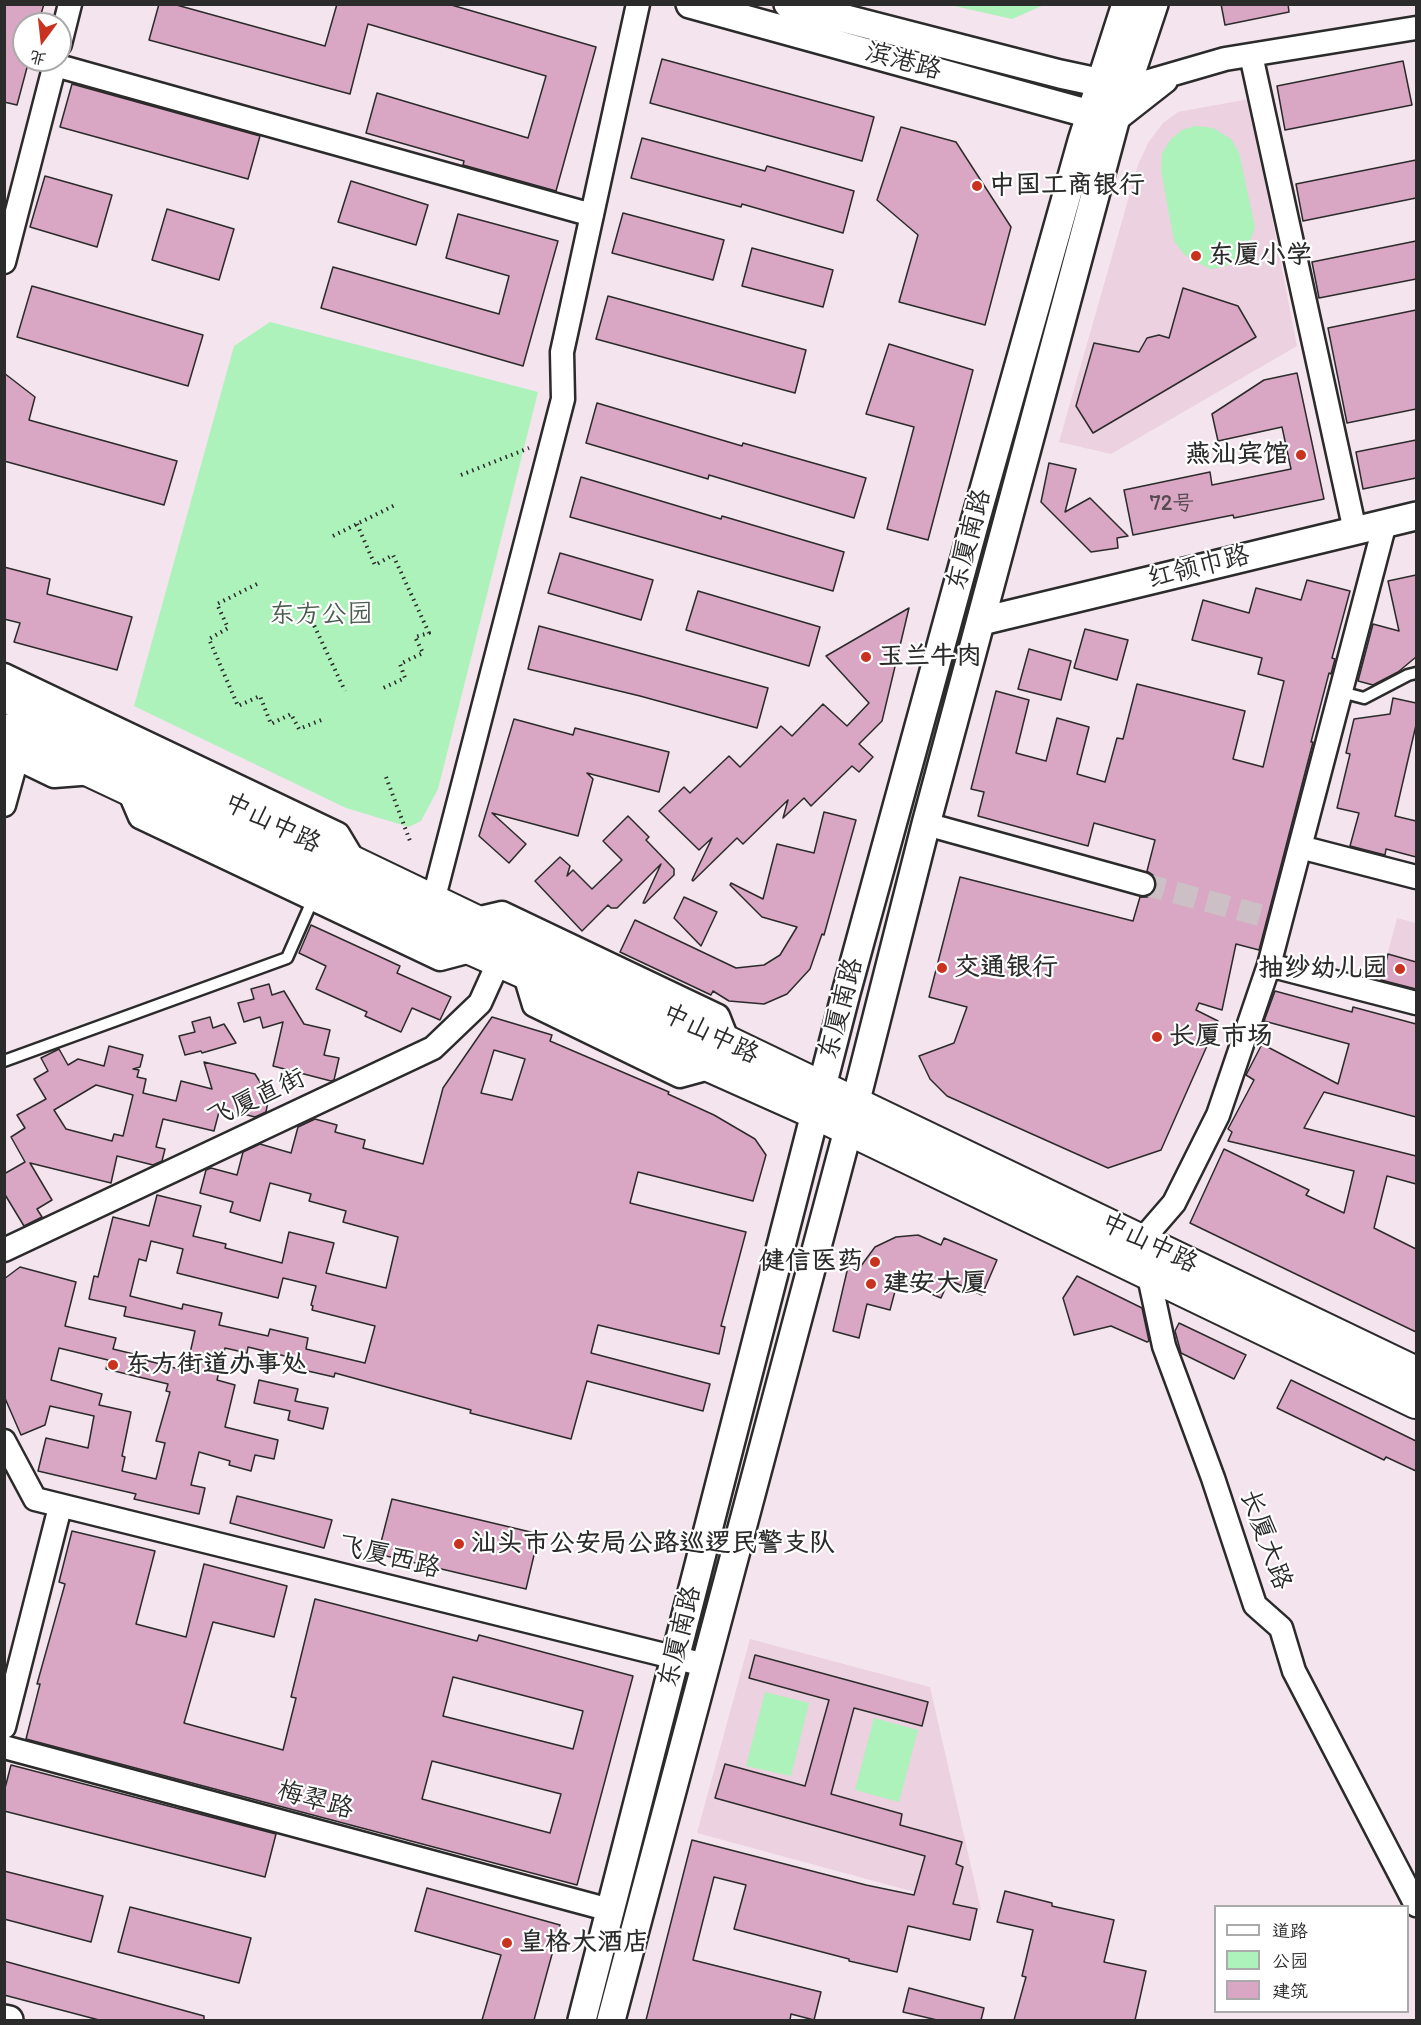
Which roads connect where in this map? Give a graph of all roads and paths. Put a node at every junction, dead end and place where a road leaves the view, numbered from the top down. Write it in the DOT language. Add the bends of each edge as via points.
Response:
graph roads {
  1 [pos="638,4"];
  2 [pos="690,4"];
  3 [pos="788,4"];
  4 [pos="1126,4"];
  5 [pos="1154,4"];
  6 [pos="1416,28"];
  7 [pos="1251,55"];
  8 [pos="72,60"];
  9 [pos="53,72"];
  10 [pos="1174,75"];
  11 [pos="1112,85"];
  12 [pos="1103,118"];
  13 [pos="592,215"];
  14 [pos="4,262"];
  15 [pos="552,438"];
  16 [pos="461,475"];
  17 [pos="397,504"];
  18 [pos="1416,516"];
  19 [pos="1385,523"];
  20 [pos="357,524"];
  21 [pos="1354,531"];
  22 [pos="333,536"];
  23 [pos="256,584"];
  24 [pos="304,604"];
  25 [pos="982,621"];
  26 [pos="1416,674"];
  27 [pos="4,675"];
  28 [pos="381,689"];
  29 [pos="345,691"];
  30 [pos="1341,692"];
  31 [pos="4,695"];
  32 [pos="324,719"];
  33 [pos="4,730"];
  34 [pos="123,731"];
  35 [pos="83,733"];
  36 [pos="11,755"];
  37 [pos="93,773"];
  38 [pos="386,777"];
  39 [pos="128,789"];
  40 [pos="4,805"];
  41 [pos="926,825"];
  42 [pos="410,841"];
  43 [pos="1300,847"];
  44 [pos="356,864"];
  45 [pos="1416,877"];
  46 [pos="1143,884"];
  47 [pos="313,899"];
  48 [pos="433,901"];
  49 [pos="492,951"];
  50 [pos="1269,965"];
  51 [pos="1416,1004"];
  52 [pos="721,1055"];
  53 [pos="4,1061"];
  54 [pos="819,1101"];
  55 [pos="851,1117"];
  56 [pos="1142,1240"];
  57 [pos="6,1245"];
  58 [pos="1148,1272"];
  59 [pos="1416,1373"];
  60 [pos="1416,1402"];
  61 [pos="4,1441"];
  62 [pos="60,1507"];
  63 [pos="676,1658"];
  64 [pos="705,1665"];
  65 [pos="4,1727"];
  66 [pos="4,1747"];
  67 [pos="1416,1905"];
  68 [pos="610,1910"];
  69 [pos="582,2020"];
  70 [pos="611,2020"];
  1 -- 13 [label="street"];
  2 -- 12 [label="street, 滨港路"];
  3 -- 11 [label="street, 滨港路"];
  4 -- 11 [label="street, 东厦南路"];
  5 -- 11 [label="street, 东厦南路"];
  6 -- 7 [label="street"];
  7 -- 10 [label="street"];
  7 -- 21 [label="street"];
  8 -- 13 [label="street"];
  9 -- 14 [label="street"];
  10 -- 11 [label="street"];
  10 -- 12 [label="street"];
  11 -- 12 [label="street, 东厦南路"];
  12 -- 25 [label="street, 东厦南路"];
  12 -- 54 [label="street, 东厦南路" via="970,536"];
  13 -- 15 [label="street" via="562,352 562,399"];
  15 -- 16 [label="path"];
  15 -- 48 [label="street"];
  17 -- 20 [label="path"];
  18 -- 19 [label="street, 红领巾路"];
  19 -- 21 [label="street, 红领巾路"];
  19 -- 30 [label="street"];
  20 -- 22 [label="path"];
  20 -- 28 [label="path" via="375,565 393,555 429,633 416,637 423,653 400,664 405,678"];
  21 -- 25 [label="street, 红领巾路"];
  23 -- 32 [label="path" via="217,604 228,628 209,639 238,706 260,696 272,724 291,714 299,729"];
  24 -- 29 [label="path"];
  25 -- 41 [label="street, 东厦南路"];
  26 -- 30 [label="lane" via="1364,698"];
  27 -- 34 [label="street"];
  30 -- 43 [label="street"];
  31 -- 35 [label="main road, 中山中路"];
  33 -- 37 [label="main road, 中山中路"];
  34 -- 35 [label="street"];
  34 -- 44 [label="street" via="338,834"];
  35 -- 44 [label="main road, 中山中路"];
  36 -- 37 [label="street" via="54,776"];
  36 -- 40 [label="street"];
  37 -- 39 [label="main road, 中山中路"];
  38 -- 42 [label="path"];
  39 -- 47 [label="street" via="140,817"];
  39 -- 49 [label="main road, 中山中路"];
  41 -- 46 [label="street"];
  41 -- 55 [label="street, 东厦南路"];
  43 -- 45 [label="street"];
  43 -- 50 [label="street" via="1276,920"];
  44 -- 48 [label="main road, 中山中路"];
  47 -- 49 [label="street" via="440,959"];
  47 -- 53 [label="lane" via="287,958"];
  48 -- 49 [label="main road, 中山中路"];
  49 -- 52 [label="main road, 中山中路"];
  49 -- 52 [label="main road, 中山中路"];
  49 -- 57 [label="street, 飞厦直街" via="480,1003 433,1048"];
  50 -- 51 [label="street"];
  50 -- 56 [label="street" via="1218,1115 1174,1203"];
  52 -- 54 [label="main road, 中山中路"];
  54 -- 55 [label="main road, 中山中路"];
  54 -- 63 [label="street, 东厦南路"];
  55 -- 56 [label="main road, 中山中路"];
  55 -- 58 [label="main road, 中山中路"];
  55 -- 64 [label="street, 东厦南路"];
  56 -- 59 [label="main road, 中山中路"];
  58 -- 60 [label="main road, 中山中路"];
  58 -- 67 [label="street, 长厦大路" via="1164,1346 1255,1605 1281,1628 1294,1671"];
  61 -- 62 [label="street, 飞厦西路" via="34,1499"];
  62 -- 63 [label="street, 飞厦西路"];
  62 -- 65 [label="street"];
  63 -- 64 [label="street, 飞厦西路"];
  63 -- 68 [label="street, 东厦南路"];
  64 -- 70 [label="street, 东厦南路"];
  66 -- 68 [label="street, 梅翠路"];
  68 -- 69 [label="street, 东厦南路"];
}
